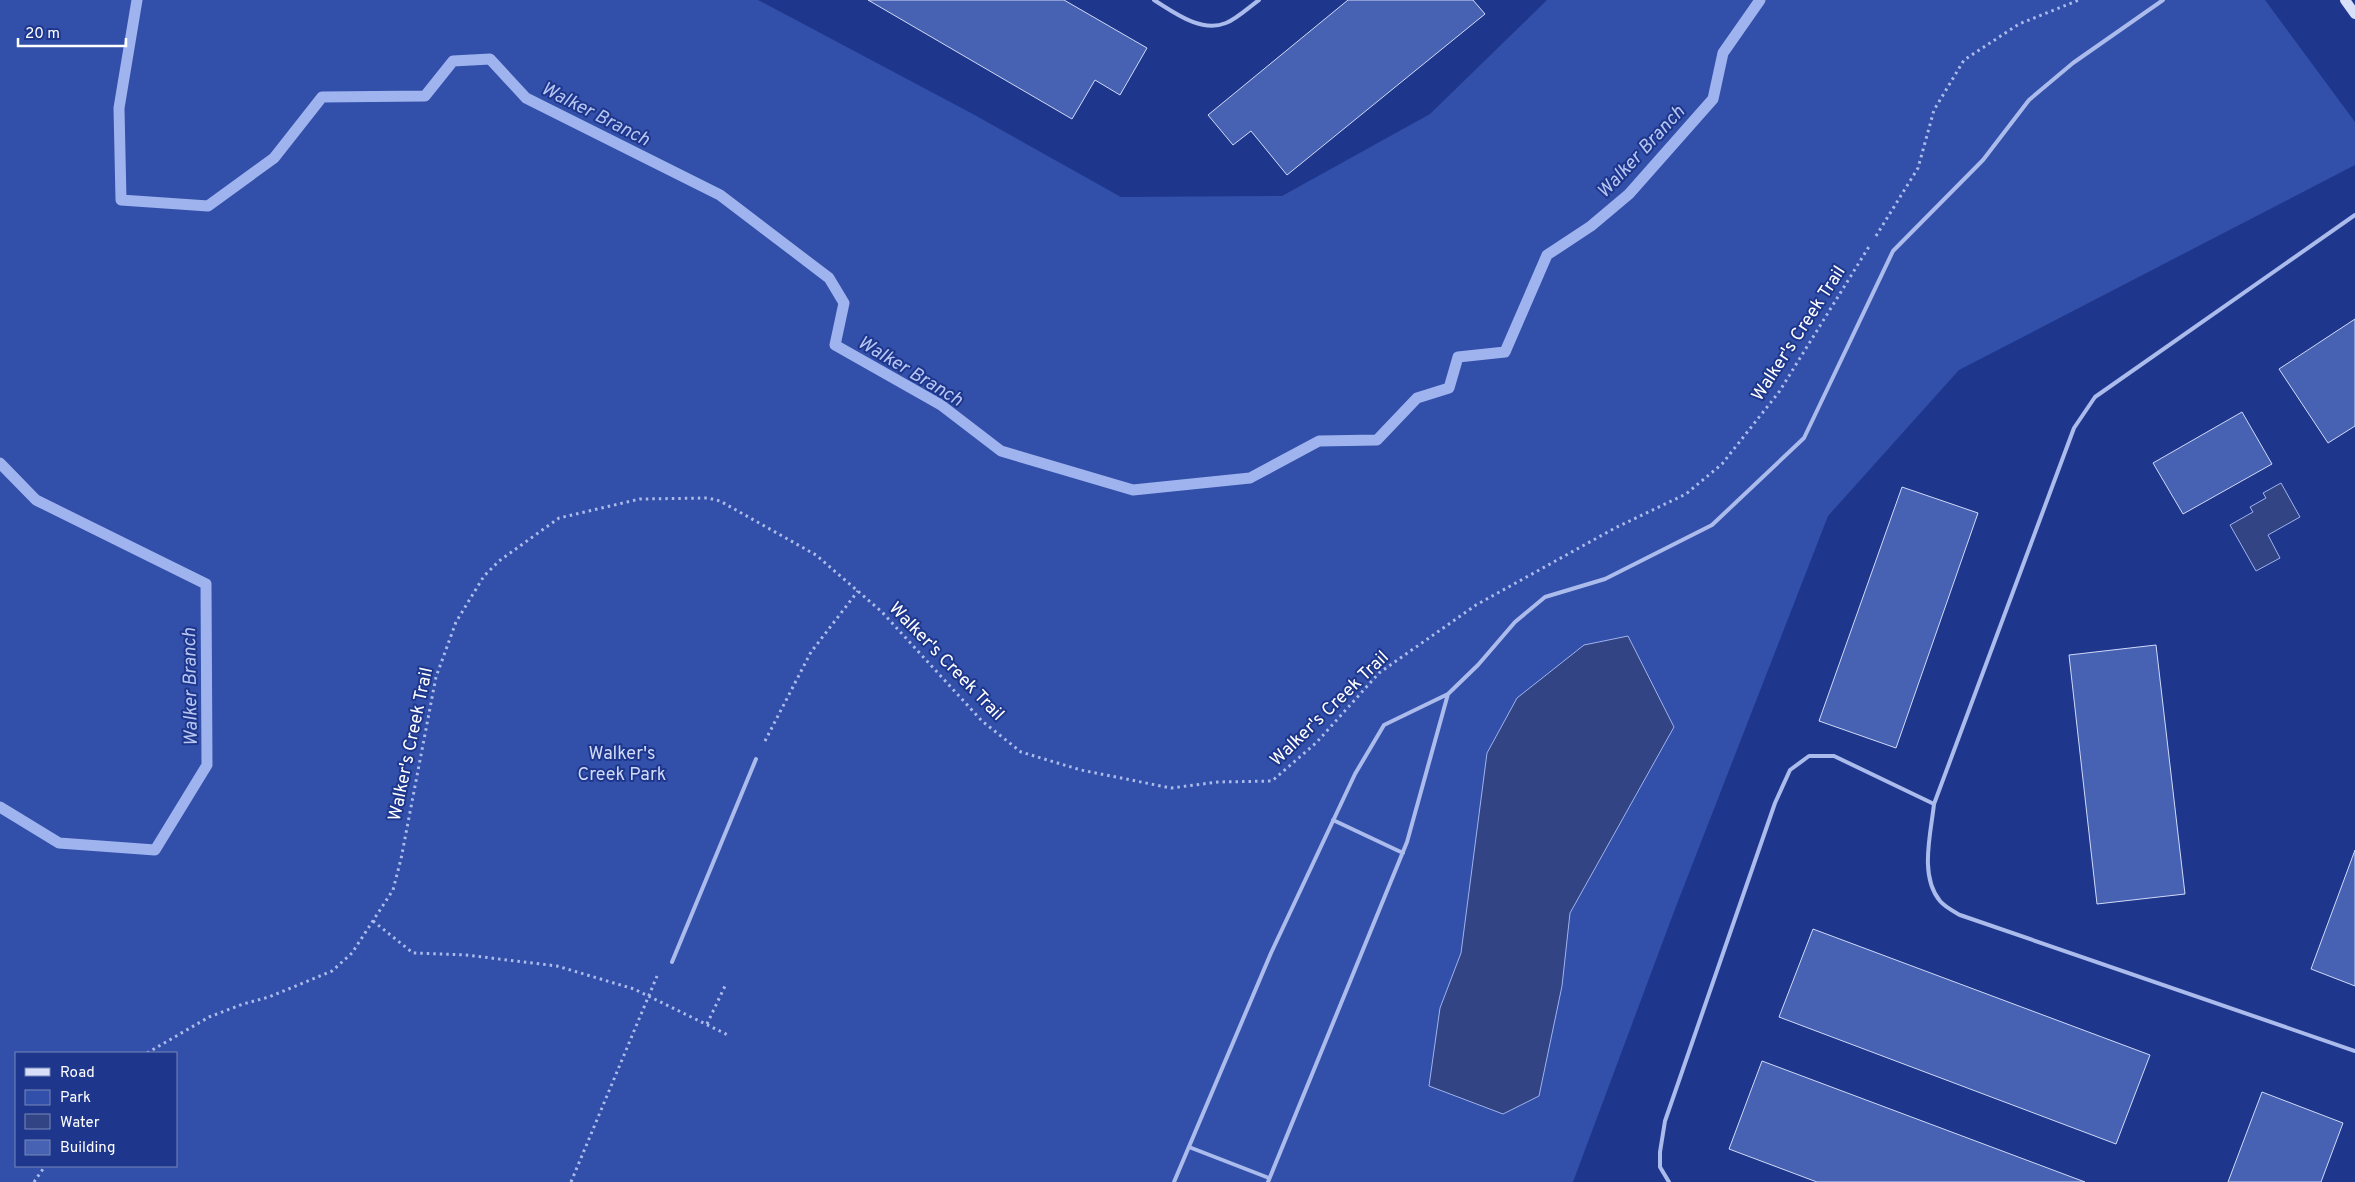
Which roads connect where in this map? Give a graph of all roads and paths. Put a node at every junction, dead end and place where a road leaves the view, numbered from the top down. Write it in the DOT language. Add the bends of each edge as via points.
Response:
graph roads {
  1 [pos="1154,0"];
  2 [pos="1259,0"];
  3 [pos="2078,0"];
  4 [pos="2163,0"];
  5 [pos="2344,0"];
  6 [pos="2355,14"];
  7 [pos="2355,215"];
  8 [pos="858,591"];
  9 [pos="1448,694"];
  10 [pos="756,759"];
  11 [pos="1934,804"];
  12 [pos="1333,820"];
  13 [pos="1403,853"];
  14 [pos="373,921"];
  15 [pos="672,962"];
  16 [pos="658,974"];
  17 [pos="725,986"];
  18 [pos="649,996"];
  19 [pos="707,1024"];
  20 [pos="730,1036"];
  21 [pos="2355,1051"];
  22 [pos="149,1052"];
  23 [pos="1189,1147"];
  24 [pos="44,1167"];
  25 [pos="1268,1180"];
  26 [pos="34,1182"];
  27 [pos="572,1182"];
  28 [pos="1174,1182"];
  29 [pos="1669,1182"];
  1 -- 2 [label="lane" via="1183,18 1211,27 1228,22"];
  3 -- 8 [label="path, Walker's Creek Trail" via="2019,24 1964,60 1934,110 1918,168 1779,392 1722,464 1686,494 1615,528 1476,605 1380,674 1316,743 1272,781 1218,782 1171,788 1081,770 1021,752 982,721 914,646"];
  4 -- 9 [label="lane" via="2073,63 2029,100 1983,160 1893,251 1804,438 1712,525 1605,579 1545,597 1515,622 1478,666"];
  5 -- 6 [label="street"];
  7 -- 11 [label="lane" via="2095,397 2074,428"];
  8 -- 10 [label="path" via="811,652"];
  8 -- 14 [label="path, Walker's Creek Trail" via="816,555 720,501 708,498 640,499 558,518 499,561 484,576 456,622 436,677 393,890"];
  9 -- 12 [label="lane" via="1384,725"];
  9 -- 13 [label="lane"];
  10 -- 15 [label="lane"];
  11 -- 21 [label="lane" via="1928,864 1933,890 1941,902 1960,915"];
  11 -- 29 [label="lane" via="1834,756 1810,756 1790,770 1775,803 1665,1121 1660,1167"];
  12 -- 13 [label="lane"];
  12 -- 23 [label="lane" via="1271,953"];
  13 -- 25 [label="lane"];
  14 -- 18 [label="path" via="413,953 466,954 557,966"];
  14 -- 22 [label="path, Walker's Creek Trail" via="352,953 332,971 270,997 209,1017"];
  16 -- 18 [label="path"];
  17 -- 19 [label="path"];
  18 -- 19 [label="path"];
  18 -- 27 [label="path"];
  19 -- 20 [label="path"];
  23 -- 25 [label="lane"];
  23 -- 28 [label="lane"];
  24 -- 26 [label="path"];
}
